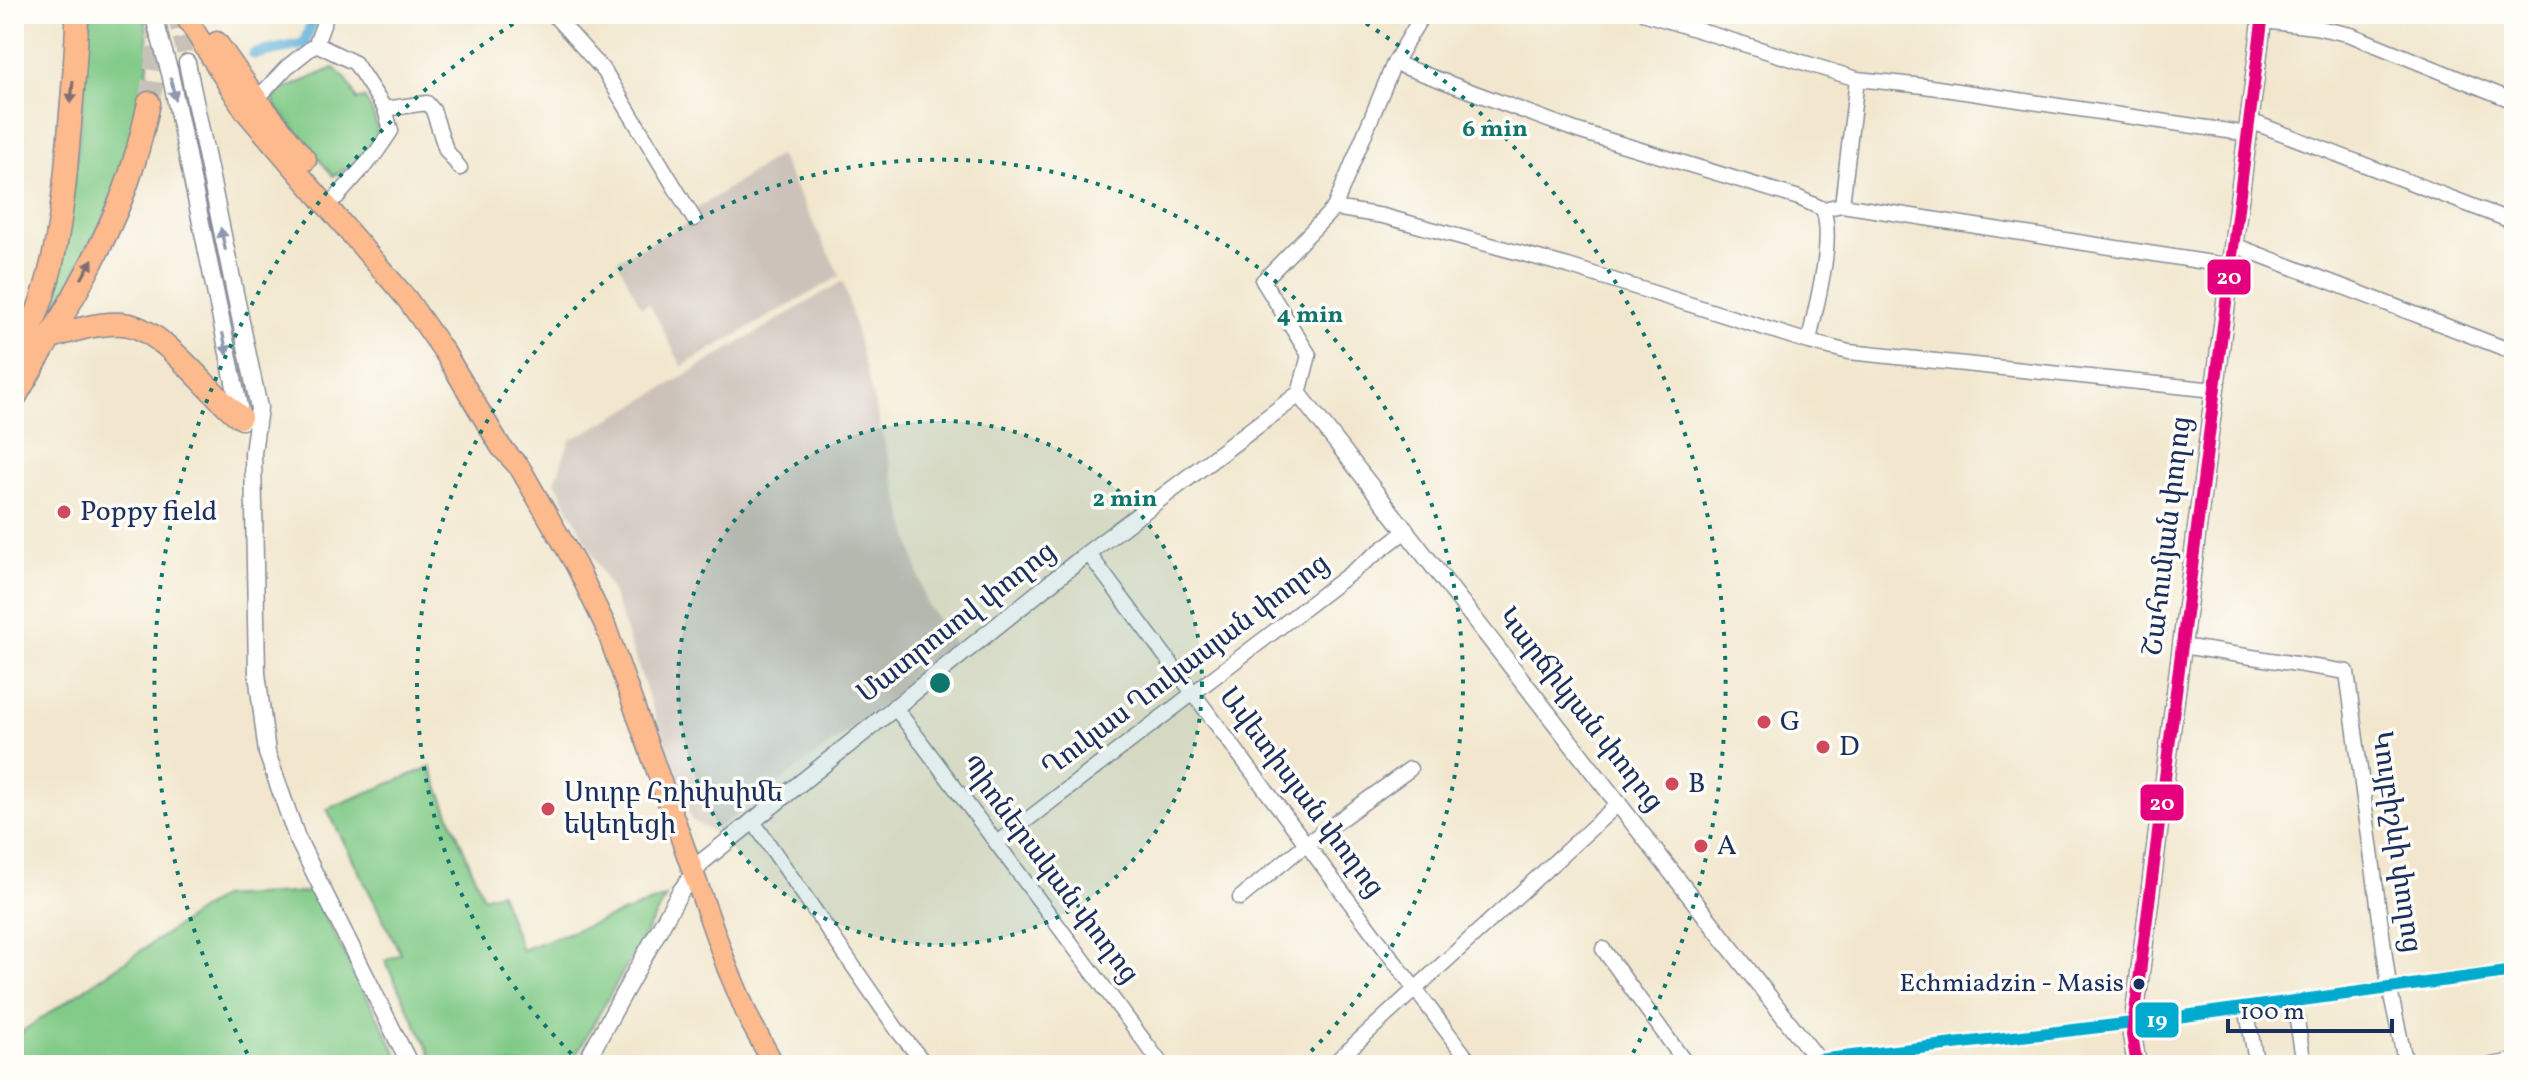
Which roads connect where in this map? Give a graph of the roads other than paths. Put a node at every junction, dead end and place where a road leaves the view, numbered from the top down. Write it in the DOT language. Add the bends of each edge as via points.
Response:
graph roads {
  1 [pos="77,14"];
  2 [pos="153,14"];
  3 [pos="184,14"];
  4 [pos="200,14"];
  5 [pos="327,14"];
  6 [pos="553,14"];
  7 [pos="1423,14"];
  8 [pos="1646,14"];
  9 [pos="2263,18"];
  10 [pos="316,44"];
  11 [pos="187,63"];
  12 [pos="1394,63"];
  13 [pos="1857,79"];
  14 [pos="2514,101"];
  15 [pos="149,103"];
  16 [pos="251,105"];
  17 [pos="385,109"];
  18 [pos="2249,127"];
  19 [pos="460,168"];
  20 [pos="337,197"];
  21 [pos="1842,205"];
  22 [pos="1334,208"];
  23 [pos="1823,209"];
  24 [pos="694,219"];
  25 [pos="2514,222"];
  26 [pos="2234,245"];
  27 [pos="2231,266"];
  28 [pos="49,338"];
  29 [pos="1809,342"];
  30 [pos="2514,352"];
  31 [pos="14,361"];
  32 [pos="2215,390"];
  33 [pos="1299,394"];
  34 [pos="14,399"];
  35 [pos="240,417"];
  36 [pos="253,453"];
  37 [pos="520,468"];
  38 [pos="1407,530"];
  39 [pos="1088,553"];
  40 [pos="2182,646"];
  41 [pos="1194,692"];
  42 [pos="894,706"];
  43 [pos="1410,769"];
  44 [pos="1619,803"];
  45 [pos="752,820"];
  46 [pos="998,842"];
  47 [pos="1306,844"];
  48 [pos="694,873"];
  49 [pos="1240,898"];
  50 [pos="1603,949"];
  51 [pos="2514,971"];
  52 [pos="2389,986"];
  53 [pos="1414,988"];
  54 [pos="2294,1001"];
  55 [pos="2246,1007"];
  56 [pos="2133,1023"];
  57 [pos="2514,1061"];
  58 [pos="1818,1062"];
  59 [pos="410,1065"];
  60 [pos="584,1065"];
  61 [pos="774,1065"];
  62 [pos="926,1065"];
  63 [pos="1162,1065"];
  64 [pos="1332,1065"];
  65 [pos="1472,1065"];
  66 [pos="1687,1065"];
  67 [pos="1799,1065"];
  68 [pos="2137,1065"];
  69 [pos="2252,1065"];
  70 [pos="2304,1065"];
  71 [pos="2406,1065"];
  72 [pos="2491,1065"];
  1 -- 31 [label="highway, one-way" via="54,262"];
  2 -- 35 [label="street, one-way" via="170,73"];
  3 -- 16 [label="main road"];
  4 -- 16 [label="main road"];
  5 -- 10 [label="street"];
  6 -- 24 [label="street" via="605,72"];
  7 -- 12 [label="street"];
  8 -- 13 [label="street"];
  9 -- 14 [label="street" via="2351,35"];
  9 -- 18 [label="main road, Շահումյան փողոց"];
  10 -- 16 [label="street"];
  10 -- 17 [label="street" via="355,63"];
  36 -- 11 [label="street, one-way" via="259,408"];
  12 -- 22 [label="street"];
  12 -- 23 [label="street" via="1578,131"];
  13 -- 18 [label="street"];
  13 -- 21 [label="street"];
  28 -- 15 [label="highway, one-way" via="117,210"];
  16 -- 20 [label="main road"];
  16 -- 37 [label="main road" via="407,299 501,447"];
  17 -- 19 [label="street" via="427,103 446,150"];
  17 -- 20 [label="street" via="391,131"];
  18 -- 25 [label="street"];
  18 -- 26 [label="main road, Շահումյան փողոց"];
  20 -- 37 [label="main road" via="452,346"];
  21 -- 23 [label="street"];
  21 -- 27 [label="street"];
  22 -- 29 [label="street" via="1383,216 1568,266"];
  22 -- 33 [label="street" via="1263,281 1309,355"];
  23 -- 29 [label="street" via="1828,220 1824,262"];
  26 -- 27 [label="main road, Շահումյան փողոց"];
  26 -- 30 [label="street"];
  27 -- 32 [label="main road, Շահումյան փողոց"];
  28 -- 34 [label="highway"];
  28 -- 35 [label="highway" via="128,324 159,339"];
  29 -- 32 [label="street" via="1849,352"];
  32 -- 40 [label="main road, Շահումյան փողոց"];
  33 -- 38 [label="street, Կարճիկյան փողոց"];
  33 -- 39 [label="street, Մատրոսով փողոց"];
  35 -- 36 [label="street"];
  36 -- 59 [label="street" via="257,673 267,753 297,838"];
  37 -- 48 [label="main road" via="605,625"];
  38 -- 41 [label="street, Ղուկաս Ղուկասյան փողոց"];
  38 -- 44 [label="street, Կարճիկյան փողոց"];
  39 -- 41 [label="street, Ավետիսյան փողոց"];
  39 -- 42 [label="street, Մատրոսով փողոց"];
  40 -- 52 [label="street, Կույբիշևի փողոց" via="2347,672"];
  40 -- 56 [label="main road, Շահումյան փողոց"];
  41 -- 46 [label="street, Ղուկաս Ղուկասյան փողոց"];
  41 -- 47 [label="street, Ավետիսյան փողոց"];
  42 -- 45 [label="street, Մատրոսով փողոց"];
  42 -- 46 [label="street, Պիոներական փողոց"];
  43 -- 47 [label="street"];
  44 -- 53 [label="street"];
  44 -- 58 [label="street, Կարճիկյան փողոց"];
  45 -- 48 [label="street, Մատրոսով փողոց"];
  45 -- 62 [label="street"];
  46 -- 63 [label="street, Պիոներական փողոց"];
  47 -- 49 [label="street"];
  47 -- 53 [label="street, Ավետիսյան փողոց"];
  48 -- 60 [label="street, Մատրոսով փողոց"];
  48 -- 61 [label="main road" via="743,1006"];
  50 -- 66 [label="street"];
  51 -- 52 [label="street"];
  52 -- 54 [label="street"];
  52 -- 71 [label="street, Կույբիշևի փողոց"];
  53 -- 64 [label="street"];
  53 -- 65 [label="street, Ավետիսյան փողոց"];
  54 -- 55 [label="street"];
  54 -- 70 [label="street"];
  55 -- 56 [label="street"];
  55 -- 69 [label="street" via="2256,1061"];
  56 -- 58 [label="street"];
  56 -- 68 [label="main road, Շահումյան փողոց"];
  57 -- 72 [label="street"];
  58 -- 67 [label="street"];
}
